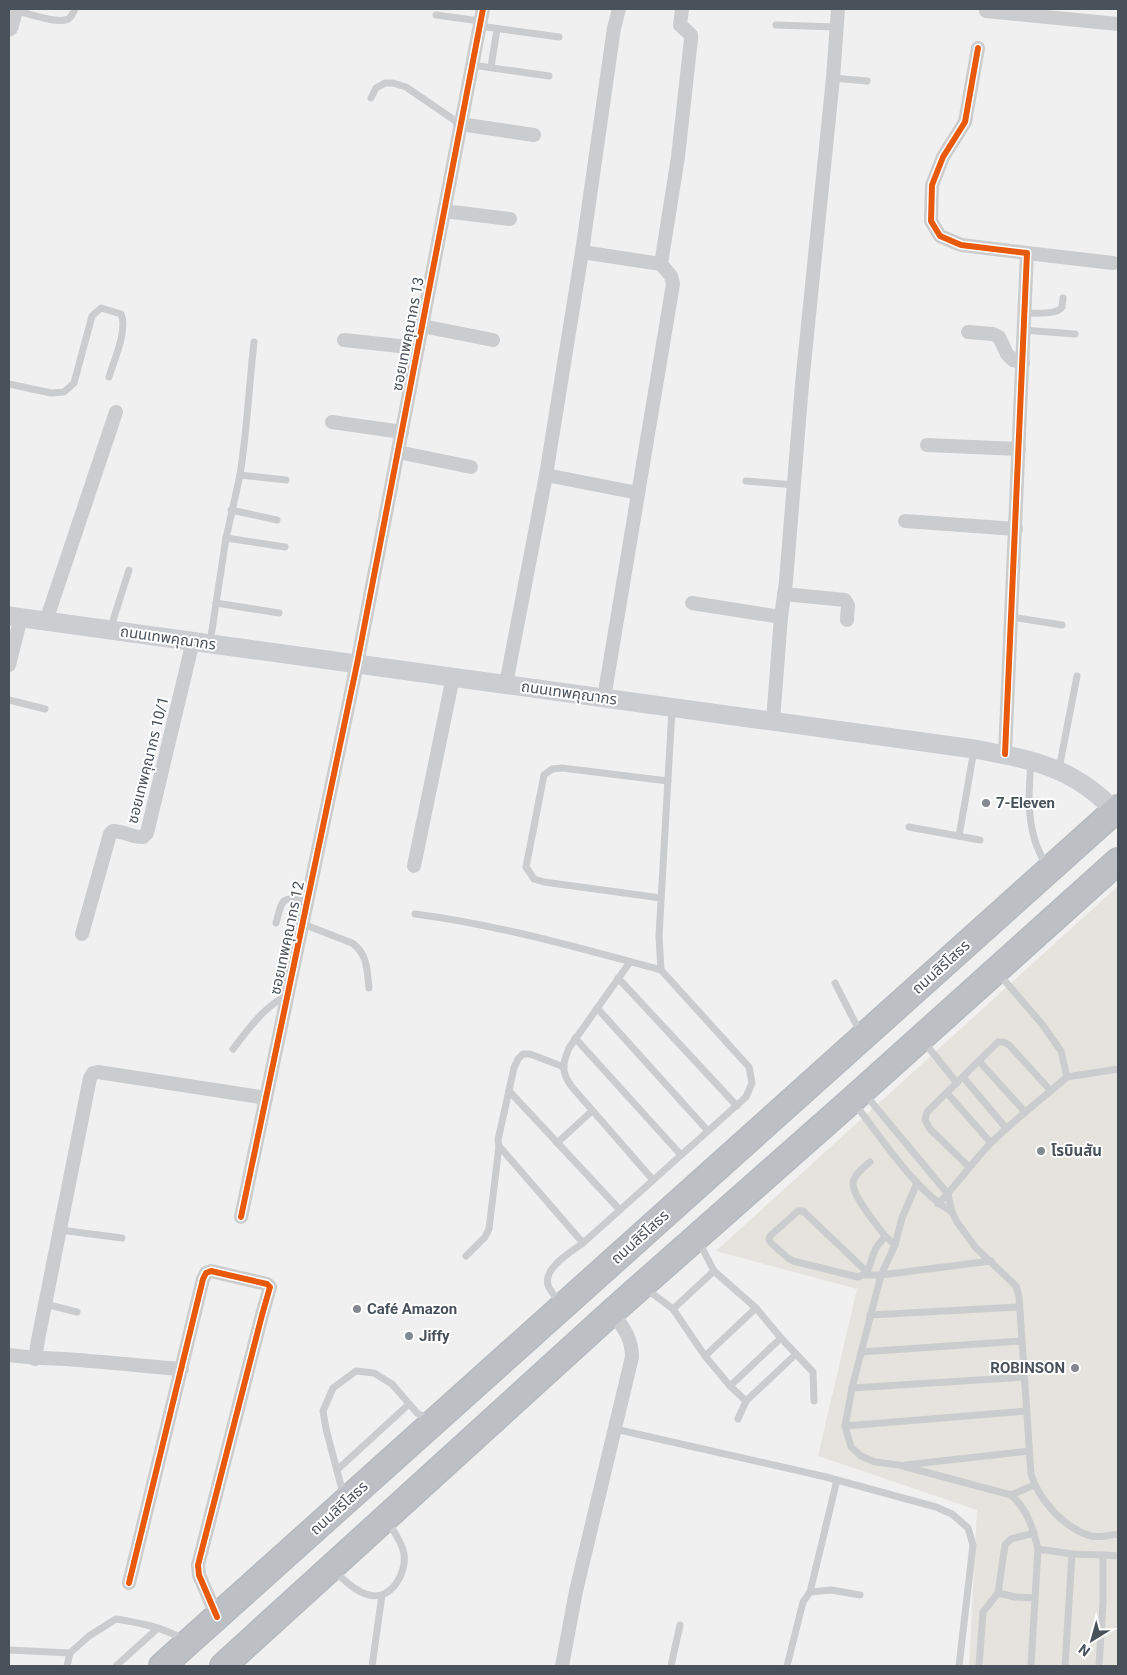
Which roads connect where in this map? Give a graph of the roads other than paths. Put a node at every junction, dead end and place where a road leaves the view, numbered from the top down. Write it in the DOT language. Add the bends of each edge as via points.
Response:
graph roads {
  1 [pos="75,9"];
  2 [pos="619,9"];
  3 [pos="682,9"];
  4 [pos="838,9"];
  5 [pos="986,11"];
  6 [pos="1043,13"];
  7 [pos="12,15"];
  8 [pos="436,15"];
  9 [pos="481,19"];
  10 [pos="1118,24"];
  11 [pos="776,25"];
  12 [pos="836,27"];
  13 [pos="497,29"];
  14 [pos="559,37"];
  15 [pos="978,48"];
  16 [pos="472,65"];
  17 [pos="491,67"];
  18 [pos="549,76"];
  19 [pos="833,78"];
  20 [pos="867,81"];
  21 [pos="370,98"];
  22 [pos="460,124"];
  23 [pos="534,135"];
  24 [pos="444,211"];
  25 [pos="510,219"];
  26 [pos="582,252"];
  27 [pos="1027,253"];
  28 [pos="1113,263"];
  29 [pos="662,264"];
  30 [pos="1063,298"];
  31 [pos="1024,313"];
  32 [pos="422,326"];
  33 [pos="1023,330"];
  34 [pos="968,332"];
  35 [pos="1075,334"];
  36 [pos="344,340"];
  37 [pos="493,340"];
  38 [pos="254,342"];
  39 [pos="418,348"];
  40 [pos="1023,363"];
  41 [pos="109,377"];
  42 [pos="9,384"];
  43 [pos="116,412"];
  44 [pos="332,422"];
  45 [pos="402,432"];
  46 [pos="927,445"];
  47 [pos="1020,449"];
  48 [pos="398,452"];
  49 [pos="471,467"];
  50 [pos="240,475"];
  51 [pos="546,475"];
  52 [pos="286,480"];
  53 [pos="746,482"];
  54 [pos="794,485"];
  55 [pos="638,493"];
  56 [pos="231,510"];
  57 [pos="277,520"];
  58 [pos="905,521"];
  59 [pos="1016,529"];
  60 [pos="226,538"];
  61 [pos="285,547"];
  62 [pos="129,570"];
  63 [pos="784,594"];
  64 [pos="216,603"];
  65 [pos="692,603"];
  66 [pos="279,613"];
  67 [pos="15,616"];
  68 [pos="1011,616"];
  69 [pos="781,618"];
  70 [pos="847,620"];
  71 [pos="46,621"];
  72 [pos="1062,625"];
  73 [pos="110,630"];
  74 [pos="202,642"];
  75 [pos="357,664"];
  76 [pos="9,665"];
  77 [pos="1077,676"];
  78 [pos="452,677"];
  79 [pos="506,684"];
  80 [pos="604,698"];
  81 [pos="9,700"];
  82 [pos="672,707"];
  83 [pos="45,708"];
  84 [pos="773,721"];
  85 [pos="974,749"];
  86 [pos="1005,754"];
  87 [pos="1031,760"];
  88 [pos="1059,770"];
  89 [pos="668,781"];
  90 [pos="1117,812"];
  91 [pos="909,827"];
  92 [pos="958,836"];
  93 [pos="980,840"];
  94 [pos="1118,861"];
  95 [pos="414,866"];
  96 [pos="1048,871"];
  97 [pos="661,898"];
  98 [pos="307,901"];
  99 [pos="416,914"];
  100 [pos="276,922"];
  101 [pos="303,924"];
  102 [pos="82,934"];
  103 [pos="630,962"];
  104 [pos="661,970"];
  105 [pos="996,970"];
  106 [pos="618,978"];
  107 [pos="835,983"];
  108 [pos="369,988"];
  109 [pos="288,995"];
  110 [pos="597,1008"];
  111 [pos="863,1037"];
  112 [pos="575,1038"];
  113 [pos="921,1038"];
  114 [pos="233,1049"];
  115 [pos="979,1062"];
  116 [pos="564,1067"];
  117 [pos="1118,1070"];
  118 [pos="1067,1077"];
  119 [pos="960,1080"];
  120 [pos="509,1091"];
  121 [pos="1051,1091"];
  122 [pos="946,1093"];
  123 [pos="857,1096"];
  124 [pos="266,1098"];
  125 [pos="736,1106"];
  126 [pos="592,1111"];
  127 [pos="1024,1112"];
  128 [pos="1006,1128"];
  129 [pos="708,1131"];
  130 [pos="557,1143"];
  131 [pos="991,1143"];
  132 [pos="499,1146"];
  133 [pos="681,1155"];
  134 [pos="870,1162"];
  135 [pos="969,1167"];
  136 [pos="653,1180"];
  137 [pos="917,1183"];
  138 [pos="948,1194"];
  139 [pos="938,1204"];
  140 [pos="620,1210"];
  141 [pos="952,1212"];
  142 [pos="241,1217"];
  143 [pos="60,1230"];
  144 [pos="885,1236"];
  145 [pos="122,1238"];
  146 [pos="697,1238"];
  147 [pos="582,1243"];
  148 [pos="895,1245"];
  149 [pos="466,1256"];
  150 [pos="991,1261"];
  151 [pos="714,1271"];
  152 [pos="866,1273"];
  153 [pos="881,1276"];
  154 [pos="642,1287"];
  155 [pos="45,1304"];
  156 [pos="562,1307"];
  157 [pos="1020,1307"];
  158 [pos="756,1308"];
  159 [pos="673,1309"];
  160 [pos="77,1312"];
  161 [pos="612,1312"];
  162 [pos="870,1315"];
  163 [pos="781,1338"];
  164 [pos="1022,1341"];
  165 [pos="861,1352"];
  166 [pos="796,1354"];
  167 [pos="9,1355"];
  168 [pos="705,1356"];
  169 [pos="36,1359"];
  170 [pos="182,1369"];
  171 [pos="1024,1377"];
  172 [pos="730,1386"];
  173 [pos="852,1388"];
  174 [pos="746,1401"];
  175 [pos="814,1401"];
  176 [pos="409,1404"];
  177 [pos="1026,1411"];
  178 [pos="738,1418"];
  179 [pos="434,1422"];
  180 [pos="845,1426"];
  181 [pos="615,1429"];
  182 [pos="1029,1451"];
  183 [pos="899,1465"];
  184 [pos="337,1470"];
  185 [pos="837,1480"];
  186 [pos="1034,1485"];
  187 [pos="1011,1495"];
  188 [pos="345,1502"];
  189 [pos="386,1517"];
  190 [pos="1034,1533"];
  191 [pos="1118,1534"];
  192 [pos="1038,1549"];
  193 [pos="1072,1554"];
  194 [pos="1103,1555"];
  195 [pos="1118,1556"];
  196 [pos="330,1568"];
  197 [pos="129,1583"];
  198 [pos="810,1592"];
  199 [pos="998,1593"];
  200 [pos="382,1595"];
  201 [pos="860,1595"];
  202 [pos="1034,1598"];
  203 [pos="217,1617"];
  204 [pos="680,1625"];
  205 [pos="158,1628"];
  206 [pos="189,1642"];
  207 [pos="9,1650"];
  208 [pos="70,1653"];
  209 [pos="67,1666"];
  210 [pos="116,1666"];
  211 [pos="162,1666"];
  212 [pos="223,1666"];
  213 [pos="372,1666"];
  214 [pos="562,1666"];
  215 [pos="671,1666"];
  216 [pos="787,1666"];
  217 [pos="960,1666"];
  218 [pos="979,1666"];
  219 [pos="1031,1666"];
  220 [pos="1066,1666"];
  221 [pos="1099,1666"];
  1 -- 7 [label="lane" via="66,20"];
  2 -- 26 [label="street"];
  3 -- 29 [label="street" via="680,25 691,39"];
  4 -- 12 [label="street"];
  5 -- 6 [label="street"];
  6 -- 10 [label="street"];
  8 -- 9 [label="lane"];
  9 -- 13 [label="lane"];
  9 -- 16 [label="street, ซอยเทพคุณากร 13"];
  11 -- 12 [label="lane"];
  12 -- 19 [label="street"];
  13 -- 14 [label="lane"];
  13 -- 17 [label="lane"];
  15 -- 27 [label="street" via="966,122 943,157 932,185 931,221 940,236 961,245"];
  16 -- 17 [label="lane"];
  16 -- 22 [label="street, ซอยเทพคุณากร 13"];
  17 -- 18 [label="lane"];
  19 -- 20 [label="lane"];
  19 -- 54 [label="street"];
  21 -- 22 [label="lane" via="376,88 393,83 406,87"];
  22 -- 23 [label="street"];
  22 -- 24 [label="street, ซอยเทพคุณากร 13"];
  24 -- 25 [label="street"];
  24 -- 32 [label="street, ซอยเทพคุณากร 13"];
  26 -- 29 [label="street"];
  26 -- 51 [label="street"];
  27 -- 28 [label="street"];
  27 -- 31 [label="street"];
  29 -- 55 [label="street" via="673,284"];
  30 -- 31 [label="lane" via="1059,310"];
  31 -- 33 [label="street"];
  32 -- 37 [label="street"];
  32 -- 39 [label="street, ซอยเทพคุณากร 13"];
  33 -- 35 [label="lane"];
  33 -- 40 [label="street"];
  34 -- 40 [label="street" via="1000,337 1007,354"];
  36 -- 39 [label="street"];
  38 -- 50 [label="lane"];
  39 -- 45 [label="street, ซอยเทพคุณากร 13"];
  40 -- 47 [label="street"];
  41 -- 42 [label="lane" via="123,319 121,314 101,308 92,316 74,383 64,392 51,393"];
  43 -- 71 [label="street"];
  44 -- 45 [label="street"];
  45 -- 48 [label="street, ซอยเทพคุณากร 13"];
  46 -- 47 [label="street"];
  47 -- 59 [label="street"];
  48 -- 49 [label="street"];
  48 -- 75 [label="street, ซอยเทพคุณากร 13"];
  50 -- 52 [label="lane"];
  50 -- 56 [label="lane"];
  51 -- 55 [label="street"];
  51 -- 79 [label="street"];
  53 -- 54 [label="lane"];
  54 -- 63 [label="street"];
  55 -- 80 [label="street"];
  56 -- 57 [label="lane"];
  56 -- 60 [label="lane"];
  58 -- 59 [label="street"];
  59 -- 68 [label="street"];
  60 -- 61 [label="lane"];
  60 -- 64 [label="lane"];
  62 -- 73 [label="lane"];
  63 -- 69 [label="street"];
  63 -- 70 [label="street" via="845,600 848,604"];
  64 -- 66 [label="lane"];
  64 -- 74 [label="lane"];
  65 -- 69 [label="street"];
  67 -- 71 [label="main road, ถนนเทพคุณากร"];
  67 -- 76 [label="street"];
  68 -- 72 [label="lane"];
  68 -- 86 [label="street"];
  69 -- 84 [label="street"];
  71 -- 73 [label="main road, ถนนเทพคุณากร"];
  73 -- 74 [label="main road, ถนนเทพคุณากร"];
  74 -- 75 [label="main road, ถนนเทพคุณากร"];
  74 -- 102 [label="street, ซอยเทพคุณากร 10/1" via="147,833 138,838 118,831 110,834"];
  75 -- 78 [label="main road, ถนนเทพคุณากร"];
  75 -- 98 [label="street, ซอยเทพคุณากร 12"];
  77 -- 88 [label="lane"];
  78 -- 79 [label="main road, ถนนเทพคุณากร"];
  78 -- 95 [label="street"];
  79 -- 80 [label="main road, ถนนเทพคุณากร"];
  80 -- 82 [label="main road, ถนนเทพคุณากร"];
  81 -- 83 [label="lane"];
  82 -- 84 [label="main road, ถนนเทพคุณากร"];
  82 -- 89 [label="lane"];
  84 -- 85 [label="main road, ถนนเทพคุณากร"];
  85 -- 86 [label="main road, ถนนเทพคุณากร"];
  85 -- 92 [label="lane"];
  86 -- 87 [label="main road, ถนนเทพคุณากร"];
  87 -- 88 [label="main road, ถนนเทพคุณากร"];
  87 -- 96 [label="lane" via="1031,822"];
  88 -- 90 [label="main road, ถนนเทพคุณากร" via="1081,781"];
  89 -- 97 [label="lane"];
  89 -- 97 [label="lane" via="552,769 544,775 526,867 534,879 544,882"];
  90 -- 96 [label="highway, ถนนสิริโสธร"];
  91 -- 92 [label="lane"];
  92 -- 93 [label="lane"];
  94 -- 105 [label="highway"];
  96 -- 111 [label="highway, ถนนสิริโสธร"];
  97 -- 104 [label="lane"];
  98 -- 100 [label="lane" via="285,900"];
  98 -- 101 [label="street, ซอยเทพคุณากร 12"];
  99 -- 103 [label="lane" via="514,932"];
  101 -- 108 [label="lane" via="359,948 365,957"];
  101 -- 109 [label="street, ซอยเทพคุณากร 12"];
  103 -- 104 [label="lane"];
  103 -- 106 [label="lane"];
  104 -- 125 [label="lane" via="749,1067 752,1083 746,1097"];
  105 -- 113 [label="highway"];
  105 -- 118 [label="lane" via="1061,1051"];
  106 -- 110 [label="lane"];
  106 -- 125 [label="lane"];
  107 -- 111 [label="lane"];
  109 -- 114 [label="lane" via="271,1004"];
  109 -- 124 [label="street, ซอยเทพคุณากร 12"];
  110 -- 112 [label="lane"];
  110 -- 129 [label="lane"];
  111 -- 156 [label="highway, ถนนสิริโสธร"];
  112 -- 116 [label="lane" via="568,1048"];
  112 -- 133 [label="lane"];
  113 -- 119 [label="lane"];
  113 -- 123 [label="highway"];
  115 -- 119 [label="lane"];
  115 -- 121 [label="lane" via="998,1042 1004,1042"];
  115 -- 127 [label="lane"];
  116 -- 120 [label="lane" via="523,1054 514,1068"];
  116 -- 126 [label="lane" via="564,1076"];
  117 -- 118 [label="lane"];
  118 -- 121 [label="lane"];
  119 -- 122 [label="lane"];
  119 -- 128 [label="lane"];
  120 -- 130 [label="lane"];
  120 -- 132 [label="lane" via="499,1131"];
  121 -- 127 [label="lane"];
  122 -- 131 [label="lane"];
  122 -- 135 [label="lane" via="927,1112 925,1120 930,1129"];
  123 -- 137 [label="lane"];
  123 -- 138 [label="lane"];
  123 -- 146 [label="highway"];
  124 -- 142 [label="street, ซอยเทพคุณากร 12"];
  124 -- 143 [label="street" via="98,1072 93,1074"];
  125 -- 129 [label="lane"];
  126 -- 130 [label="lane"];
  126 -- 136 [label="lane"];
  127 -- 128 [label="lane"];
  128 -- 131 [label="lane"];
  129 -- 133 [label="lane"];
  130 -- 140 [label="lane"];
  131 -- 135 [label="lane"];
  132 -- 147 [label="lane"];
  132 -- 149 [label="lane" via="490,1229"];
  133 -- 136 [label="lane"];
  134 -- 144 [label="lane" via="856,1176 853,1183 855,1193"];
  135 -- 138 [label="lane"];
  136 -- 140 [label="lane"];
  137 -- 139 [label="lane"];
  137 -- 148 [label="lane"];
  138 -- 139 [label="lane"];
  138 -- 141 [label="lane"];
  139 -- 141 [label="lane"];
  140 -- 147 [label="lane"];
  141 -- 150 [label="lane" via="976,1248"];
  143 -- 145 [label="lane"];
  143 -- 155 [label="street"];
  144 -- 148 [label="lane"];
  144 -- 152 [label="lane" via="875,1250"];
  146 -- 151 [label="lane"];
  146 -- 154 [label="highway"];
  147 -- 156 [label="lane" via="554,1265 548,1276 548,1285"];
  148 -- 153 [label="lane"];
  150 -- 153 [label="lane"];
  150 -- 157 [label="lane" via="1016,1286"];
  151 -- 158 [label="lane"];
  151 -- 159 [label="lane"];
  152 -- 152 [label="lane" via="803,1211 798,1211 770,1236 771,1243 793,1261 858,1277"];
  152 -- 153 [label="lane"];
  153 -- 162 [label="lane"];
  154 -- 159 [label="lane"];
  154 -- 161 [label="highway"];
  155 -- 160 [label="lane"];
  155 -- 169 [label="street"];
  156 -- 179 [label="highway, ถนนสิริโสธร"];
  157 -- 162 [label="lane"];
  157 -- 164 [label="lane"];
  158 -- 163 [label="lane"];
  158 -- 168 [label="lane"];
  159 -- 168 [label="lane"];
  161 -- 181 [label="street" via="632,1345"];
  161 -- 189 [label="highway"];
  162 -- 165 [label="lane"];
  163 -- 166 [label="lane"];
  163 -- 172 [label="lane"];
  164 -- 165 [label="lane"];
  164 -- 171 [label="lane"];
  165 -- 173 [label="lane"];
  166 -- 174 [label="lane"];
  166 -- 175 [label="lane" via="813,1372"];
  167 -- 169 [label="street"];
  168 -- 172 [label="lane"];
  169 -- 170 [label="street"];
  170 -- 197 [label="street"];
  170 -- 203 [label="street" via="206,1273 211,1271 267,1284 270,1293 198,1565"];
  171 -- 173 [label="lane"];
  171 -- 177 [label="lane"];
  172 -- 174 [label="lane"];
  173 -- 180 [label="lane"];
  174 -- 178 [label="lane"];
  176 -- 179 [label="lane" via="417,1414"];
  176 -- 184 [label="lane"];
  176 -- 184 [label="lane" via="392,1384 374,1373 356,1371 333,1388 323,1411"];
  177 -- 180 [label="lane"];
  177 -- 182 [label="lane"];
  179 -- 188 [label="highway, ถนนสิริโสธร"];
  180 -- 183 [label="lane" via="851,1447 861,1456 875,1462"];
  181 -- 185 [label="lane"];
  181 -- 214 [label="street" via="576,1591"];
  182 -- 183 [label="lane"];
  182 -- 186 [label="lane"];
  183 -- 187 [label="lane"];
  184 -- 188 [label="lane"];
  185 -- 198 [label="lane"];
  185 -- 217 [label="lane" via="936,1507 952,1514 968,1528 973,1545"];
  186 -- 187 [label="lane"];
  186 -- 191 [label="lane" via="1060,1518 1076,1529 1092,1537"];
  187 -- 190 [label="lane" via="1029,1518"];
  188 -- 203 [label="highway, ถนนสิริโสธร"];
  189 -- 196 [label="highway"];
  189 -- 200 [label="lane" via="404,1552 404,1565 391,1590"];
  190 -- 192 [label="lane"];
  190 -- 199 [label="lane" via="1010,1539 1005,1545"];
  192 -- 193 [label="lane"];
  192 -- 202 [label="lane"];
  193 -- 194 [label="lane"];
  193 -- 220 [label="lane"];
  194 -- 195 [label="lane"];
  194 -- 221 [label="lane"];
  196 -- 200 [label="lane" via="355,1588 369,1595"];
  196 -- 212 [label="highway"];
  198 -- 201 [label="lane" via="831,1590"];
  198 -- 216 [label="lane" via="803,1602"];
  199 -- 202 [label="lane"];
  199 -- 218 [label="lane" via="983,1612"];
  200 -- 213 [label="lane"];
  202 -- 219 [label="lane"];
  203 -- 206 [label="highway, ถนนสิริโสธร"];
  204 -- 215 [label="lane"];
  205 -- 206 [label="lane"];
  205 -- 208 [label="lane" via="116,1619"];
  205 -- 210 [label="lane"];
  206 -- 211 [label="highway, ถนนสิริโสธร"];
  207 -- 208 [label="lane"];
  208 -- 209 [label="lane"];
}
